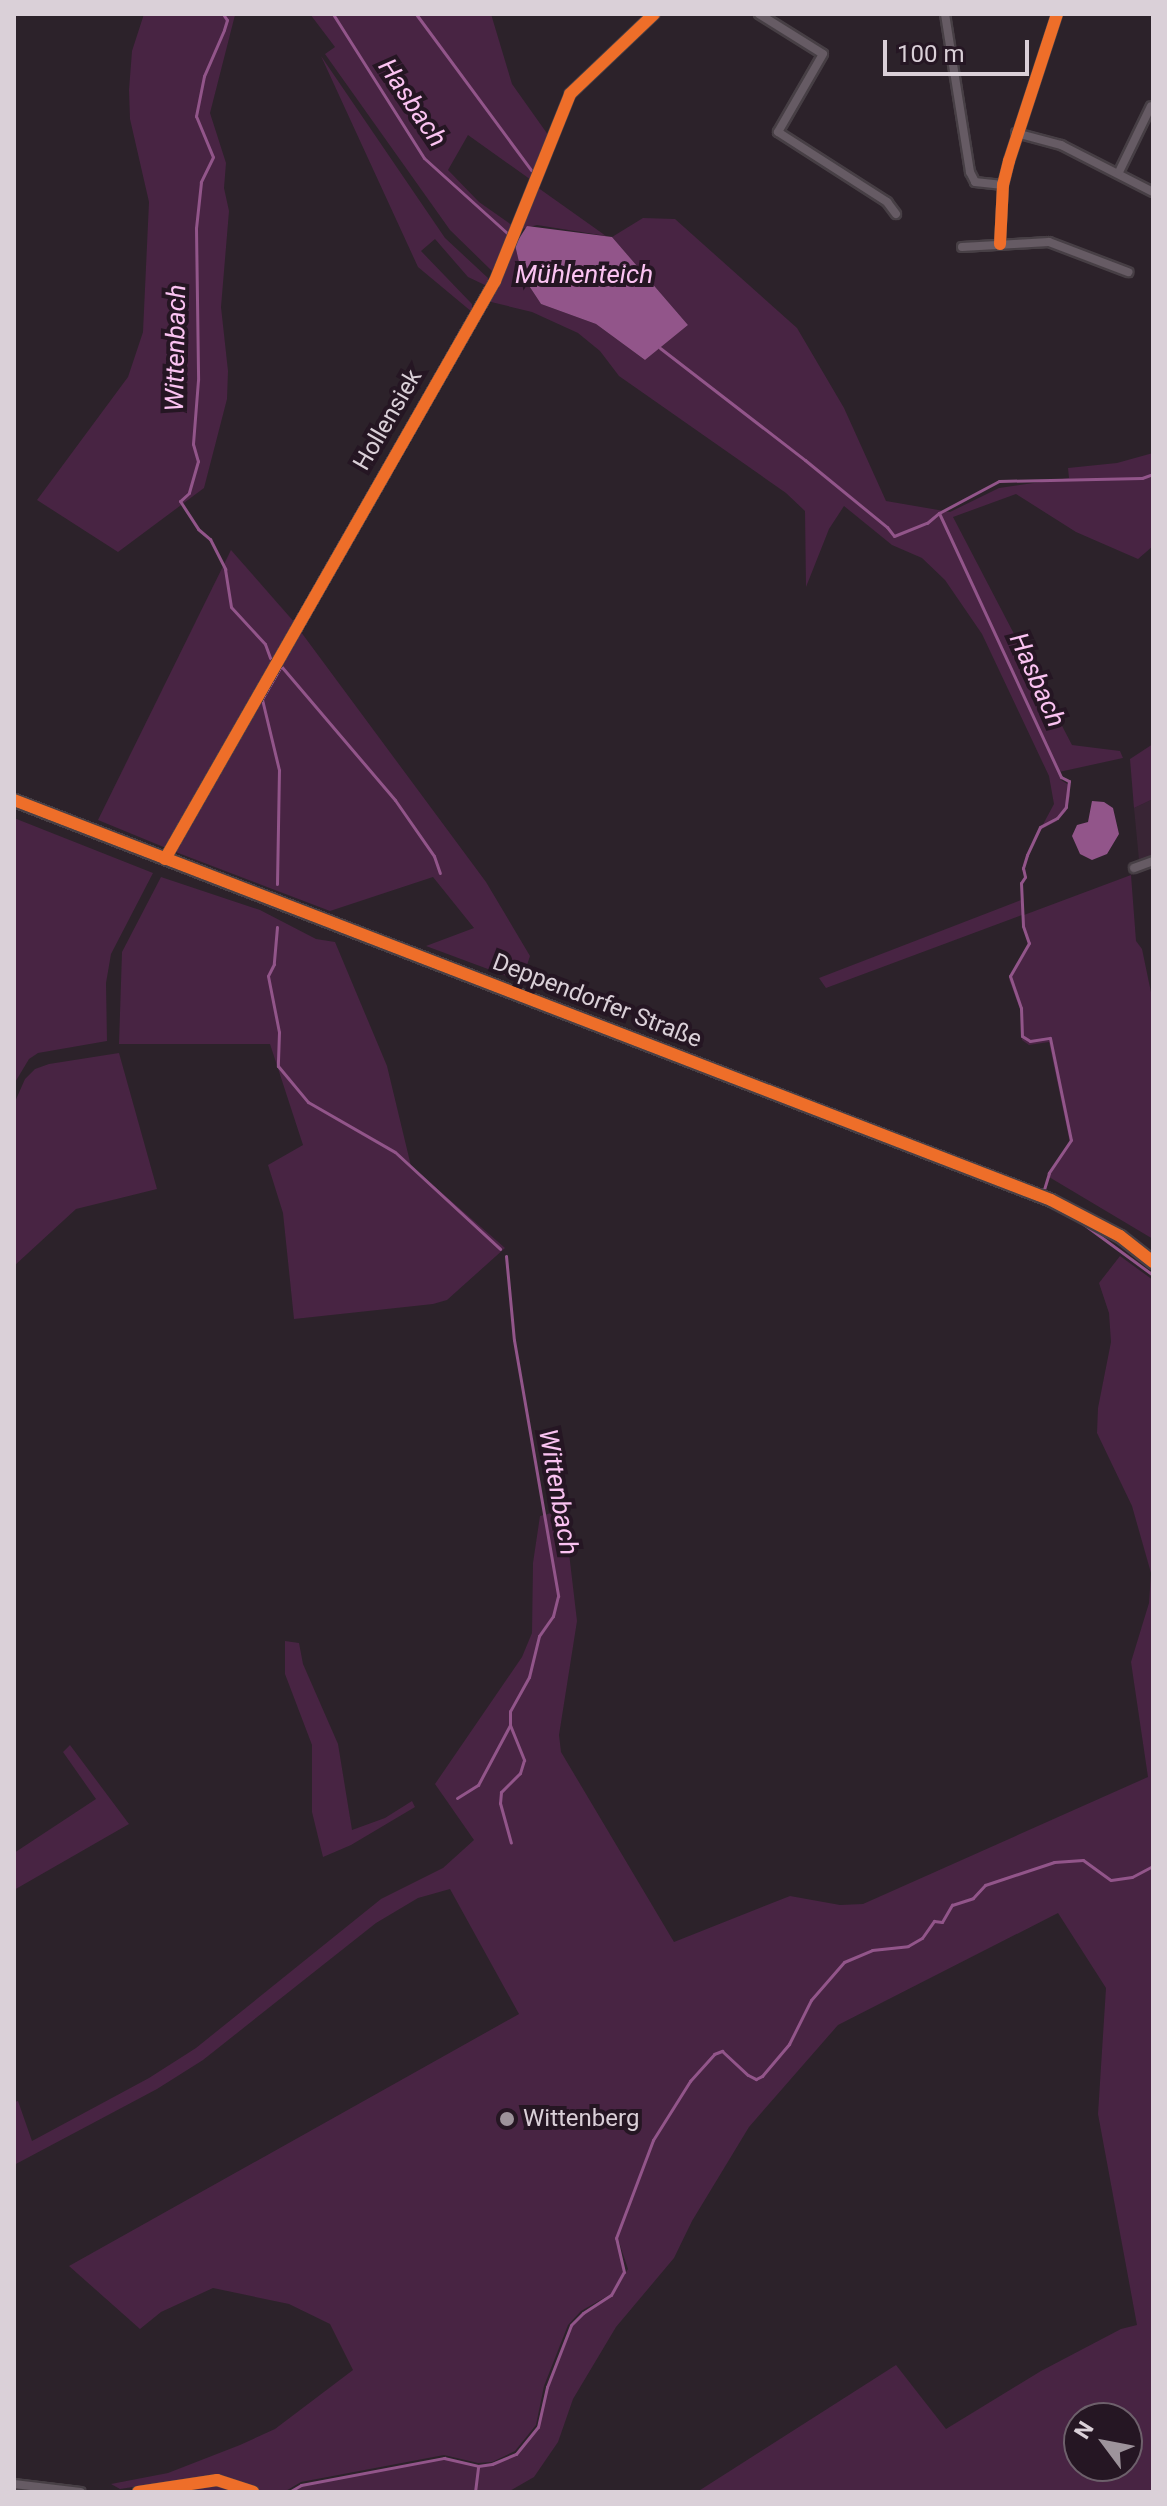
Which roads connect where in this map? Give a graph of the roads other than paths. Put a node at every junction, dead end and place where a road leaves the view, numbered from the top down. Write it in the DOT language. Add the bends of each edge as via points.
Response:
graph roads {
  1 [pos="654,14"];
  2 [pos="759,14"];
  3 [pos="945,14"];
  4 [pos="1057,14"];
  5 [pos="1151,106"];
  6 [pos="1016,133"];
  7 [pos="1119,172"];
  8 [pos="1003,185"];
  9 [pos="1153,192"];
  10 [pos="896,214"];
  11 [pos="1000,244"];
  12 [pos="962,247"];
  13 [pos="1128,272"];
  14 [pos="14,800"];
  15 [pos="165,859"];
  16 [pos="1153,861"];
  17 [pos="1134,868"];
  18 [pos="1153,1262"];
  19 [pos="14,2484"];
  20 [pos="81,2492"];
  21 [pos="138,2492"];
  22 [pos="253,2492"];
  1 -- 15 [label="street, Hollensiek" via="570,94 495,281"];
  2 -- 10 [label="street" via="823,54 778,132 887,202"];
  3 -- 8 [label="street" via="970,172 975,182"];
  4 -- 6 [label="street"];
  5 -- 7 [label="street"];
  6 -- 7 [label="street" via="1061,145"];
  6 -- 8 [label="street"];
  7 -- 9 [label="street"];
  8 -- 11 [label="street"];
  11 -- 12 [label="street"];
  11 -- 13 [label="street" via="1049,242"];
  14 -- 15 [label="street, Deppendorfer Straße"];
  15 -- 18 [label="street, Deppendorfer Straße" via="1038,1194 1120,1236"];
  16 -- 17 [label="street"];
  19 -- 20 [label="street"];
  21 -- 22 [label="street" via="217,2480"];
}
